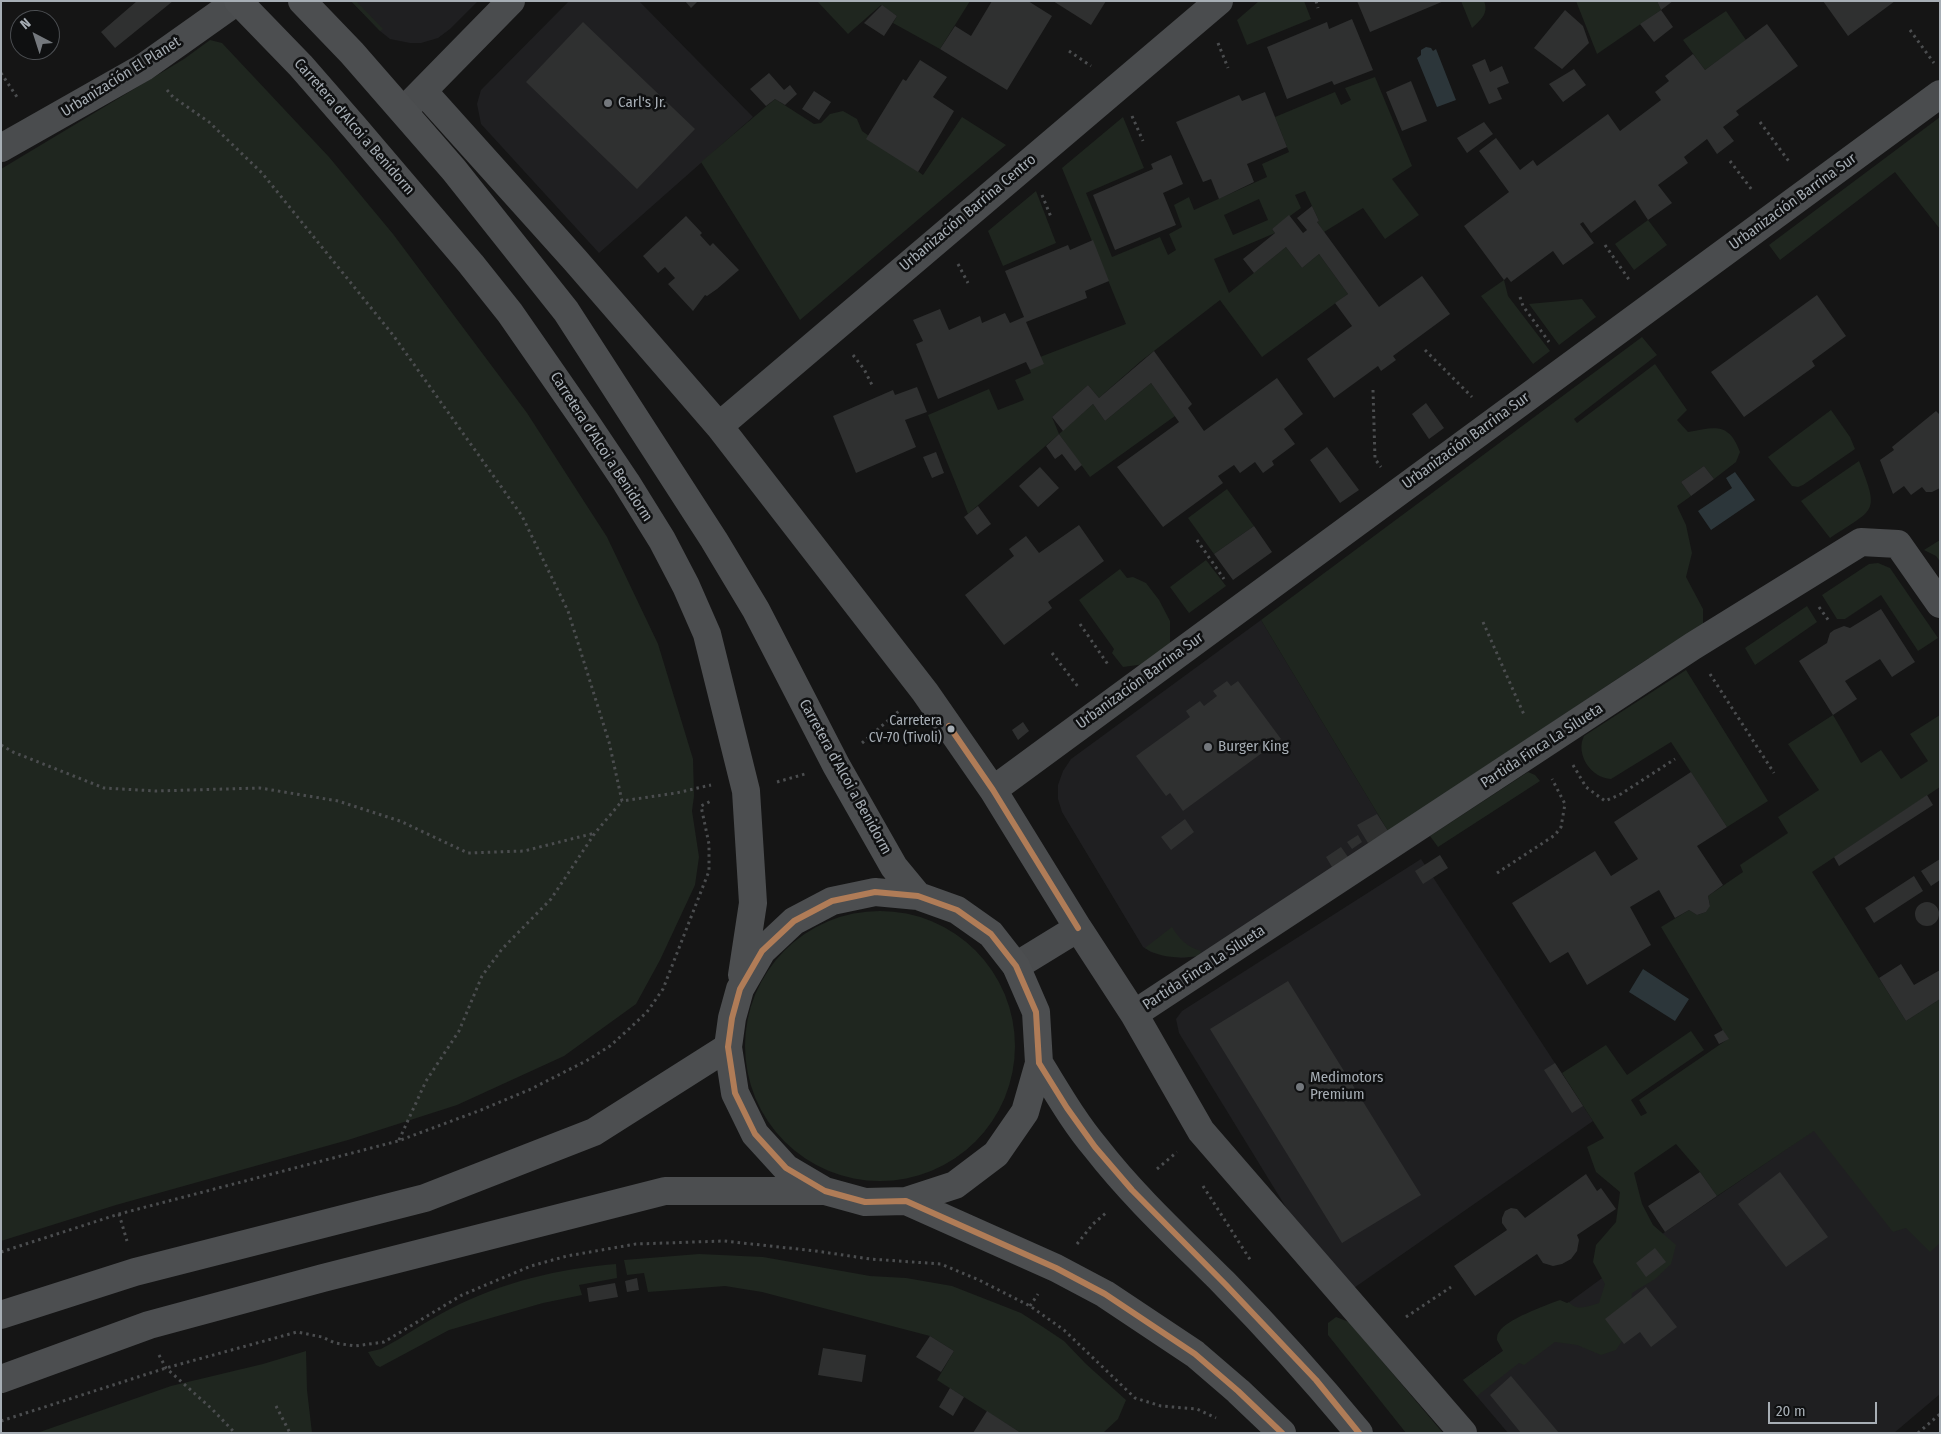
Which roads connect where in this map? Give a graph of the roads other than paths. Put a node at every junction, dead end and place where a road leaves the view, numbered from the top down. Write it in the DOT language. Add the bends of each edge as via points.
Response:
graph roads {
  1 [pos="238,1"];
  2 [pos="302,1"];
  3 [pos="511,1"];
  4 [pos="1219,1"];
  5 [pos="1938,81"];
  6 [pos="424,92"];
  7 [pos="402,112"];
  8 [pos="1,148"];
  9 [pos="719,426"];
  10 [pos="1940,604"];
  11 [pos="993,790"];
  12 [pos="918,896"];
  13 [pos="1078,928"];
  14 [pos="1016,966"];
  15 [pos="740,989"];
  16 [pos="1134,1014"];
  17 [pos="728,1047"];
  18 [pos="1039,1063"];
  19 [pos="825,1191"];
  20 [pos="906,1201"];
  21 [pos="1,1315"];
  22 [pos="1,1379"];
  23 [pos="1282,1433"];
  24 [pos="1359,1433"];
  25 [pos="1463,1433"];
  1 -- 8 [label="street, Urbanización El Planet" via="144,66"];
  1 -- 15 [label="main road, Carretera d'Alcoi a Benidorm" via="356,128 510,313 626,482 686,586 707,634 746,791 753,903"];
  2 -- 7 [label="main road, Carretera d'Alcoi a Benidorm"];
  3 -- 6 [label="street"];
  4 -- 9 [label="street, Urbanización Barrina Centro"];
  5 -- 11 [label="street, Urbanización Barrina Sur" via="1808,190"];
  6 -- 7 [label="street"];
  6 -- 9 [label="street" via="576,260"];
  7 -- 12 [label="main road, Carretera d'Alcoi a Benidorm" via="454,170 566,311 728,563 894,867"];
  9 -- 11 [label="street" via="926,692"];
  10 -- 16 [label="street, Partida Finca La Silueta" via="1898,544 1861,542 1693,646"];
  11 -- 13 [label="street"];
  12 -- 14 [label="main road" via="957,910 991,934"];
  12 -- 15 [label="main road" via="875,892 832,901 794,921 762,951"];
  13 -- 14 [label="street"];
  13 -- 16 [label="street"];
  14 -- 18 [label="main road" via="1036,1012"];
  15 -- 17 [label="main road"];
  16 -- 25 [label="street" via="1201,1131"];
  17 -- 19 [label="main road" via="735,1093 755,1134 786,1168"];
  17 -- 21 [label="main road" via="594,1132 425,1198 135,1272"];
  18 -- 20 [label="main road" via="1025,1112 996,1154 955,1185"];
  18 -- 24 [label="main road" via="1095,1147 1132,1190 1316,1380"];
  19 -- 20 [label="main road" via="865,1202"];
  19 -- 22 [label="main road" via="665,1191 149,1325"];
  20 -- 23 [label="main road" via="1056,1268 1105,1294 1195,1354"];
}
